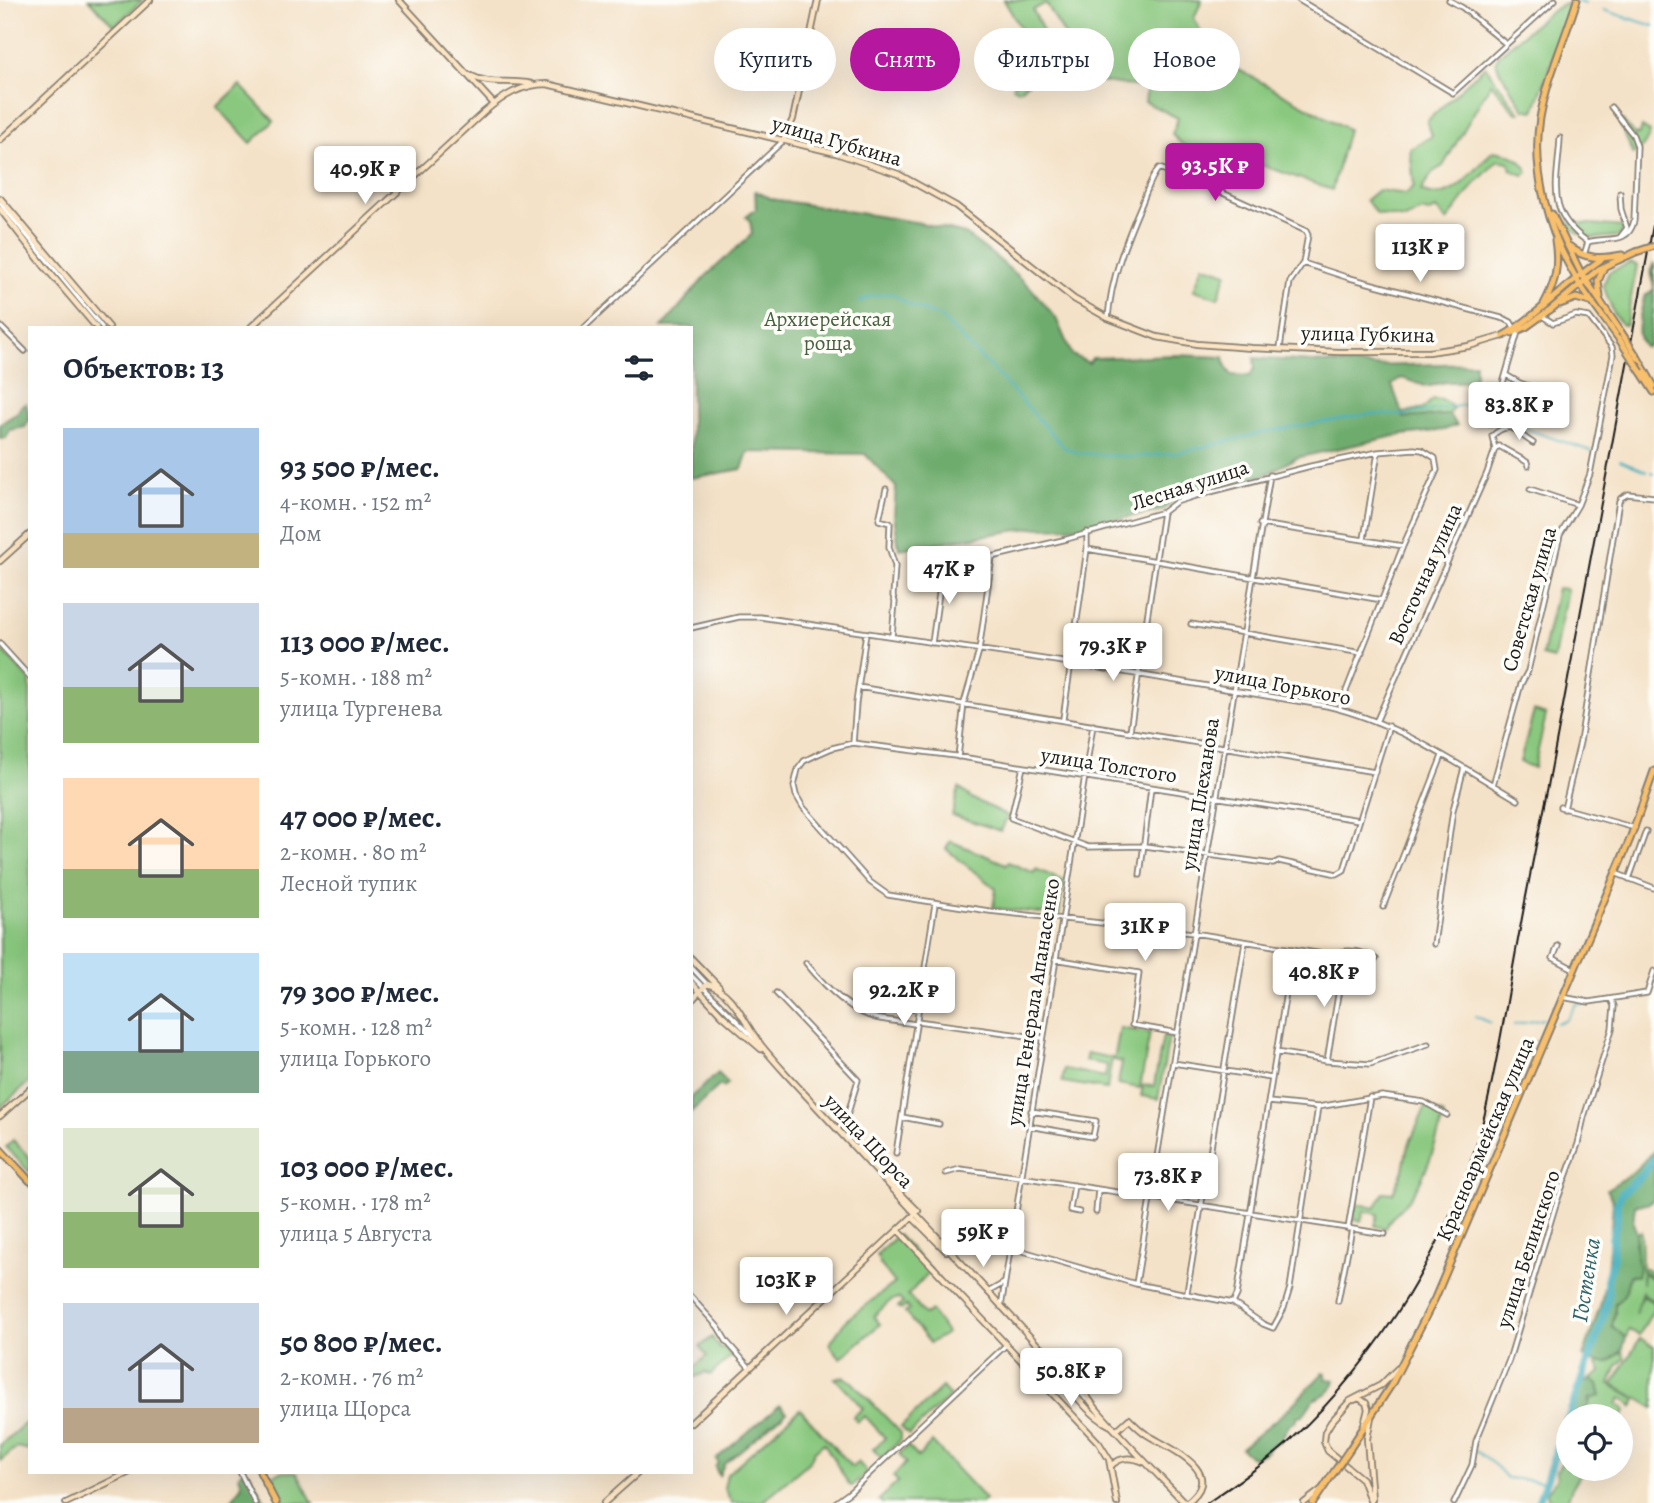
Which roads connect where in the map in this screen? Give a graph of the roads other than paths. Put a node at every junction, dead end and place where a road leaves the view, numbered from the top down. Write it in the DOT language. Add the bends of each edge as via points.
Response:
graph roads {
  1 [pos="150,0"];
  2 [pos="399,0"];
  3 [pos="818,0"];
  4 [pos="1299,0"];
  5 [pos="1449,0"];
  6 [pos="1555,0"];
  7 [pos="1577,0"];
  8 [pos="1506,44"];
  9 [pos="465,72"];
  10 [pos="533,84"];
  11 [pos="494,104"];
  12 [pos="1611,107"];
  13 [pos="1560,138"];
  14 [pos="0,141"];
  15 [pos="783,141"];
  16 [pos="1620,193"];
  17 [pos="1,204"];
  18 [pos="1547,205"];
  19 [pos="1553,233"];
  20 [pos="1619,239"];
  21 [pos="1588,242"];
  22 [pos="1567,244"];
  23 [pos="1654,246"];
  24 [pos="1584,255"];
  25 [pos="1604,262"];
  26 [pos="1303,263"];
  27 [pos="1580,278"];
  28 [pos="1600,300"];
  29 [pos="1593,303"];
  30 [pos="1541,308"];
  31 [pos="1550,310"];
  32 [pos="1542,316"];
  33 [pos="1108,318"];
  34 [pos="0,326"];
  35 [pos="95,326"];
  36 [pos="104,326"];
  37 [pos="104,326"];
  38 [pos="252,326"];
  39 [pos="586,326"];
  40 [pos="1517,330"];
  41 [pos="1503,336"];
  42 [pos="1280,348"];
  43 [pos="25,351"];
  44 [pos="1506,375"];
  45 [pos="1654,386"];
  46 [pos="1501,390"];
  47 [pos="1542,391"];
  48 [pos="1654,392"];
  49 [pos="1533,443"];
  50 [pos="1494,449"];
  51 [pos="1378,452"];
  52 [pos="1528,466"];
  53 [pos="1270,475"];
  54 [pos="886,489"];
  55 [pos="1530,489"];
  56 [pos="1654,497"];
  57 [pos="1578,505"];
  58 [pos="1163,512"];
  59 [pos="1261,524"];
  60 [pos="1087,532"];
  61 [pos="28,536"];
  62 [pos="1364,539"];
  63 [pos="1403,546"];
  64 [pos="1087,549"];
  65 [pos="992,557"];
  66 [pos="0,561"];
  67 [pos="1155,563"];
  68 [pos="1252,577"];
  69 [pos="1382,600"];
  70 [pos="1191,624"];
  71 [pos="693,627"];
  72 [pos="1243,632"];
  73 [pos="866,633"];
  74 [pos="892,636"];
  75 [pos="932,643"];
  76 [pos="0,644"];
  77 [pos="979,651"];
  78 [pos="1362,653"];
  79 [pos="1070,663"];
  80 [pos="28,675"];
  81 [pos="1138,675"];
  82 [pos="858,687"];
  83 [pos="1233,690"];
  84 [pos="964,703"];
  85 [pos="1339,709"];
  86 [pos="1063,719"];
  87 [pos="1376,722"];
  88 [pos="1093,725"];
  89 [pos="1389,726"];
  90 [pos="1130,731"];
  91 [pos="853,743"];
  92 [pos="1224,746"];
  93 [pos="1443,755"];
  94 [pos="958,757"];
  95 [pos="1023,767"];
  96 [pos="1464,768"];
  97 [pos="1654,771"];
  98 [pos="1375,772"];
  99 [pos="1084,777"];
  100 [pos="1493,785"];
  101 [pos="1151,788"];
  102 [pos="1216,798"];
  103 [pos="1518,800"];
  104 [pos="1359,820"];
  105 [pos="1634,828"];
  106 [pos="1646,831"];
  107 [pos="1074,842"];
  108 [pos="1144,846"];
  109 [pos="1206,855"];
  110 [pos="1615,873"];
  111 [pos="1140,875"];
  112 [pos="1629,879"];
  113 [pos="1654,888"];
  114 [pos="935,904"];
  115 [pos="1384,907"];
  116 [pos="1061,919"];
  117 [pos="1194,933"];
  118 [pos="1245,941"];
  119 [pos="1434,944"];
  120 [pos="1558,946"];
  121 [pos="1293,948"];
  122 [pos="1340,957"];
  123 [pos="1055,958"];
  124 [pos="1376,959"];
  125 [pos="693,960"];
  126 [pos="806,962"];
  127 [pos="1574,969"];
  128 [pos="693,970"];
  129 [pos="1654,971"];
  130 [pos="882,974"];
  131 [pos="693,977"];
  132 [pos="693,983"];
  133 [pos="703,988"];
  134 [pos="720,988"];
  135 [pos="776,993"];
  136 [pos="693,994"];
  137 [pos="1562,997"];
  138 [pos="693,999"];
  139 [pos="1611,999"];
  140 [pos="918,1011"];
  141 [pos="917,1023"];
  142 [pos="1178,1033"];
  143 [pos="1042,1038"];
  144 [pos="760,1044"];
  145 [pos="1428,1044"];
  146 [pos="1276,1052"];
  147 [pos="773,1059"];
  148 [pos="1327,1061"];
  149 [pos="1173,1063"];
  150 [pos="1223,1070"];
  151 [pos="1272,1078"];
  152 [pos="28,1091"];
  153 [pos="1370,1097"];
  154 [pos="1269,1102"];
  155 [pos="1318,1107"];
  156 [pos="1031,1111"];
  157 [pos="1447,1115"];
  158 [pos="0,1116"];
  159 [pos="902,1117"];
  160 [pos="939,1124"];
  161 [pos="1029,1126"];
  162 [pos="837,1130"];
  163 [pos="848,1141"];
  164 [pos="0,1149"];
  165 [pos="897,1153"];
  166 [pos="946,1173"];
  167 [pos="1021,1177"];
  168 [pos="28,1179"];
  169 [pos="1074,1185"];
  170 [pos="1098,1189"];
  171 [pos="1151,1198"];
  172 [pos="1200,1205"];
  173 [pos="1079,1212"];
  174 [pos="1096,1212"];
  175 [pos="913,1214"];
  176 [pos="1249,1214"];
  177 [pos="1299,1221"];
  178 [pos="900,1228"];
  179 [pos="1350,1229"];
  180 [pos="1385,1234"];
  181 [pos="1009,1247"];
  182 [pos="1004,1283"];
  183 [pos="1136,1284"];
  184 [pos="988,1292"];
  185 [pos="1187,1292"];
  186 [pos="693,1299"];
  187 [pos="1338,1301"];
  188 [pos="1233,1303"];
  189 [pos="1001,1307"];
  190 [pos="1034,1342"];
  191 [pos="1006,1345"];
  192 [pos="1404,1361"];
  193 [pos="1053,1364"];
  194 [pos="750,1368"];
  195 [pos="1345,1406"];
  196 [pos="1098,1410"];
  197 [pos="1372,1414"];
  198 [pos="693,1421"];
  199 [pos="1364,1427"];
  200 [pos="1115,1428"];
  201 [pos="1130,1445"];
  202 [pos="1109,1459"];
  203 [pos="1148,1464"];
  204 [pos="1111,1467"];
  205 [pos="126,1474"];
  206 [pos="241,1474"];
  207 [pos="261,1474"];
  208 [pos="637,1474"];
  209 [pos="1321,1490"];
  210 [pos="76,1501"];
  211 [pos="66,1503"];
  212 [pos="255,1503"];
  213 [pos="276,1503"];
  214 [pos="604,1503"];
  215 [pos="835,1503"];
  216 [pos="1117,1503"];
  217 [pos="1185,1503"];
  218 [pos="1304,1503"];
  219 [pos="1313,1503"];
  220 [pos="1371,1503"];
  221 [pos="1454,1503"];
  1 -- 14 [label="main road"];
  2 -- 9 [label="main road"];
  3 -- 15 [label="main road" via="793,118"];
  4 -- 8 [label="street" via="1452,93"];
  5 -- 8 [label="street"];
  6 -- 8 [label="street"];
  7 -- 18 [label="main road" via="1539,122 1539,164"];
  9 -- 10 [label="main road, улица Губкина" via="487,82"];
  9 -- 11 [label="main road"];
  10 -- 11 [label="main road"];
  10 -- 15 [label="main road, улица Губкина" via="556,85"];
  11 -- 38 [label="main road"];
  12 -- 20 [label="street" via="1633,135 1639,156 1633,227"];
  13 -- 21 [label="street" via="1556,195 1566,223"];
  15 -- 33 [label="main road, улица Губкина" via="874,164 930,190 1073,299"];
  15 -- 39 [label="street"];
  16 -- 20 [label="street" via="1627,228"];
  17 -- 35 [label="main road"];
  17 -- 36 [label="street"];
  17 -- 37 [label="main road"];
  18 -- 19 [label="main road"];
  18 -- 22 [label="main road"];
  19 -- 27 [label="main road"];
  19 -- 30 [label="main road" via="1558,265"];
  20 -- 21 [label="street"];
  21 -- 24 [label="street"];
  22 -- 24 [label="main road"];
  22 -- 27 [label="main road"];
  23 -- 25 [label="main road, bridge"];
  24 -- 25 [label="main road"];
  25 -- 27 [label="main road"];
  25 -- 28 [label="main road" via="1598,281"];
  26 -- 33 [label="street" via="1306,231 1159,168 1116,273"];
  26 -- 40 [label="street" via="1505,319"];
  26 -- 42 [label="street" via="1290,282"];
  27 -- 28 [label="main road"];
  27 -- 29 [label="main road"];
  27 -- 30 [label="main road, улица Губкина"];
  27 -- 31 [label="main road"];
  28 -- 45 [label="main road, bridge"];
  29 -- 31 [label="main road" via="1576,298"];
  29 -- 48 [label="main road, bridge"];
  30 -- 40 [label="main road, улица Губкина"];
  31 -- 32 [label="main road, улица Губкина"];
  32 -- 40 [label="main road, улица Губкина"];
  32 -- 57 [label="street, Советская улица" via="1553,323 1576,315 1590,317 1613,352 1590,474"];
  33 -- 42 [label="main road, улица Губкина" via="1171,340"];
  34 -- 43 [label="street"];
  40 -- 41 [label="main road, улица Губкина"];
  40 -- 44 [label="street"];
  41 -- 42 [label="main road, улица Губкина" via="1429,352"];
  44 -- 46 [label="street"];
  44 -- 47 [label="street"];
  49 -- 50 [label="street, Восточная улица" via="1502,426 1492,436"];
  50 -- 52 [label="street" via="1499,446 1511,451"];
  50 -- 87 [label="street, Восточная улица"];
  51 -- 53 [label="street, Лесная улица"];
  51 -- 62 [label="street"];
  51 -- 63 [label="street, Лесная улица" via="1422,450 1435,458 1437,470"];
  53 -- 58 [label="street, Лесная улица" via="1176,502"];
  53 -- 59 [label="street, улица Плеханова"];
  54 -- 74 [label="street" via="879,520 890,523 891,528 889,547 895,566"];
  55 -- 57 [label="street"];
  56 -- 105 [label="street" via="1624,495 1619,501 1580,742 1562,808"];
  57 -- 100 [label="street, Советская улица" via="1560,536 1528,671"];
  58 -- 60 [label="street, Лесная улица"];
  58 -- 67 [label="street"];
  59 -- 62 [label="street"];
  59 -- 68 [label="street, улица Плеханова"];
  60 -- 64 [label="street"];
  60 -- 65 [label="street, Лесная улица"];
  61 -- 66 [label="main road"];
  62 -- 63 [label="street"];
  63 -- 69 [label="street"];
  64 -- 67 [label="street"];
  64 -- 79 [label="street"];
  65 -- 75 [label="street, Лесная улица" via="943,565"];
  65 -- 77 [label="street"];
  67 -- 68 [label="street"];
  67 -- 81 [label="street"];
  68 -- 69 [label="street"];
  68 -- 72 [label="street, улица Плеханова"];
  69 -- 78 [label="street"];
  70 -- 72 [label="street"];
  71 -- 73 [label="street, улица Горького" via="750,617"];
  72 -- 78 [label="street"];
  72 -- 83 [label="street, улица Плеханова"];
  73 -- 74 [label="street, улица Горького"];
  73 -- 82 [label="street"];
  74 -- 75 [label="street, улица Горького"];
  75 -- 77 [label="street, улица Горького"];
  76 -- 80 [label="street"];
  77 -- 79 [label="street, улица Горького"];
  77 -- 84 [label="street"];
  78 -- 85 [label="street"];
  79 -- 81 [label="street, улица Горького"];
  79 -- 86 [label="street"];
  81 -- 83 [label="street, улица Горького"];
  81 -- 90 [label="street"];
  82 -- 84 [label="street"];
  82 -- 91 [label="street"];
  83 -- 85 [label="street, улица Горького"];
  83 -- 92 [label="street, улица Плеханова"];
  84 -- 86 [label="street"];
  84 -- 94 [label="street"];
  85 -- 87 [label="street, улица Горького"];
  86 -- 88 [label="street"];
  87 -- 89 [label="street, улица Горького"];
  88 -- 90 [label="street"];
  88 -- 99 [label="street, улица Генерала Апанасенко"];
  89 -- 93 [label="street, улица Горького"];
  89 -- 98 [label="street"];
  90 -- 92 [label="street"];
  91 -- 94 [label="street, улица Толстого"];
  91 -- 114 [label="street" via="804,761 798,769 796,795 876,888 888,895"];
  92 -- 98 [label="street"];
  92 -- 102 [label="street, улица Плеханова"];
  93 -- 96 [label="street, улица Горького"];
  93 -- 115 [label="street"];
  94 -- 95 [label="street, улица Толстого"];
  95 -- 99 [label="street, улица Толстого"];
  95 -- 107 [label="street" via="1011,818"];
  96 -- 100 [label="street, улица Горького"];
  96 -- 119 [label="street" via="1453,810"];
  97 -- 105 [label="main road, Красноармейская улица"];
  98 -- 104 [label="street"];
  99 -- 101 [label="street, улица Толстого"];
  99 -- 107 [label="street, улица Генерала Апанасенко"];
  100 -- 103 [label="street, улица Горького"];
  101 -- 102 [label="street, улица Толстого"];
  101 -- 108 [label="street"];
  102 -- 104 [label="street, улица Толстого"];
  102 -- 109 [label="street, улица Плеханова"];
  104 -- 109 [label="street" via="1344,870 1337,874 1279,861"];
  105 -- 110 [label="main road, Красноармейская улица"];
  106 -- 112 [label="street"];
  107 -- 108 [label="street"];
  107 -- 116 [label="street, улица Генерала Апанасенко"];
  108 -- 109 [label="street"];
  108 -- 111 [label="street"];
  109 -- 117 [label="street, улица Плеханова"];
  110 -- 112 [label="street"];
  110 -- 127 [label="main road, Красноармейская улица"];
  112 -- 113 [label="street"];
  114 -- 116 [label="street"];
  114 -- 140 [label="street"];
  116 -- 117 [label="street"];
  116 -- 123 [label="street, улица Генерала Апанасенко"];
  117 -- 118 [label="street"];
  117 -- 142 [label="street, улица Плеханова"];
  118 -- 121 [label="street"];
  118 -- 150 [label="street"];
  120 -- 127 [label="street" via="1553,958"];
  121 -- 122 [label="street"];
  121 -- 146 [label="street"];
  122 -- 124 [label="street" via="1349,950"];
  122 -- 148 [label="street" via="1343,965"];
  123 -- 142 [label="street" via="1139,973 1132,1025"];
  123 -- 143 [label="street, улица Генерала Апанасенко"];
  125 -- 134 [label="main road"];
  126 -- 141 [label="street" via="860,1011"];
  127 -- 137 [label="main road, Красноармейская улица"];
  128 -- 133 [label="street, улица Щорса"];
  129 -- 139 [label="street" via="1647,993"];
  130 -- 140 [label="street" via="895,998"];
  131 -- 133 [label="street, улица Щорса"];
  132 -- 133 [label="main road"];
  133 -- 134 [label="main road, улица Щорса"];
  133 -- 136 [label="main road"];
  133 -- 138 [label="main road"];
  133 -- 144 [label="street, улица Щорса"];
  133 -- 147 [label="main road" via="722,1015"];
  134 -- 144 [label="main road, улица Щорса"];
  135 -- 162 [label="street" via="858,1080"];
  137 -- 139 [label="street" via="1589,1002"];
  137 -- 192 [label="main road, Красноармейская улица" via="1447,1271"];
  139 -- 221 [label="street, улица Белинского" via="1612,1029 1578,1144 1509,1360"];
  140 -- 141 [label="street"];
  141 -- 143 [label="street"];
  141 -- 159 [label="street"];
  142 -- 149 [label="street, улица Плеханова"];
  143 -- 156 [label="street, улица Генерала Апанасенко"];
  144 -- 147 [label="main road, улица Щорса"];
  145 -- 148 [label="street" via="1370,1064"];
  146 -- 148 [label="street"];
  146 -- 151 [label="street"];
  147 -- 162 [label="main road, улица Щорса"];
  149 -- 150 [label="street"];
  149 -- 171 [label="street, улица Плеханова"];
  150 -- 151 [label="street"];
  150 -- 172 [label="street"];
  151 -- 154 [label="street"];
  152 -- 158 [label="main road"];
  153 -- 155 [label="street"];
  153 -- 157 [label="street" via="1424,1102"];
  153 -- 179 [label="street"];
  154 -- 155 [label="street"];
  154 -- 176 [label="street"];
  155 -- 177 [label="street"];
  156 -- 161 [label="street, улица Генерала Апанасенко"];
  156 -- 161 [label="street" via="1096,1121 1093,1137"];
  159 -- 160 [label="street"];
  159 -- 165 [label="street"];
  161 -- 167 [label="street, улица Генерала Апанасенко"];
  162 -- 163 [label="main road, улица Щорса"];
  163 -- 175 [label="main road, улица Щорса"];
  163 -- 175 [label="main road" via="909,1202"];
  164 -- 168 [label="main road"];
  166 -- 167 [label="street" via="964,1169"];
  167 -- 169 [label="street"];
  167 -- 181 [label="street, улица Генерала Апанасенко"];
  169 -- 170 [label="street"];
  169 -- 173 [label="street" via="1070,1210"];
  170 -- 171 [label="street"];
  170 -- 174 [label="street"];
  171 -- 172 [label="street"];
  171 -- 183 [label="street, улица Плеханова"];
  172 -- 176 [label="street"];
  172 -- 185 [label="street"];
  175 -- 178 [label="main road"];
  175 -- 184 [label="main road, улица Щорса"];
  176 -- 177 [label="street"];
  176 -- 188 [label="street"];
  177 -- 179 [label="street"];
  177 -- 188 [label="street" via="1290,1288 1273,1328"];
  178 -- 191 [label="main road"];
  178 -- 194 [label="main road"];
  179 -- 180 [label="street"];
  179 -- 187 [label="street"];
  181 -- 182 [label="street, улица Генерала Апанасенко"];
  181 -- 183 [label="street"];
  182 -- 184 [label="street"];
  182 -- 189 [label="street, улица Генерала Апанасенко"];
  183 -- 185 [label="street"];
  184 -- 189 [label="main road, улица Щорса"];
  185 -- 188 [label="street"];
  186 -- 194 [label="street"];
  189 -- 190 [label="main road, улица Щорса"];
  190 -- 193 [label="main road, улица Щорса"];
  190 -- 196 [label="main road" via="1053,1354"];
  191 -- 202 [label="main road"];
  191 -- 215 [label="street"];
  192 -- 195 [label="main road" via="1385,1382"];
  192 -- 197 [label="main road, Красноармейская улица"];
  193 -- 196 [label="street, улица Щорса"];
  193 -- 200 [label="main road" via="1070,1389 1102,1422"];
  194 -- 198 [label="main road"];
  195 -- 199 [label="main road" via="1356,1399 1365,1401"];
  195 -- 220 [label="main road" via="1327,1427 1324,1442 1330,1453 1362,1479"];
  196 -- 200 [label="main road, улица Щорса"];
  197 -- 199 [label="main road, Красноармейская улица"];
  197 -- 220 [label="main road" via="1367,1439"];
  199 -- 209 [label="main road, Красноармейская улица, bridge"];
  200 -- 201 [label="main road, улица Щорса"];
  200 -- 217 [label="main road" via="1129,1419 1197,1467 1200,1488"];
  201 -- 202 [label="main road" via="1131,1451"];
  201 -- 203 [label="main road, улица Щорса"];
  202 -- 204 [label="main road"];
  203 -- 204 [label="main road" via="1123,1458"];
  203 -- 217 [label="main road, улица Щорса"];
  204 -- 216 [label="main road"];
  205 -- 210 [label="main road"];
  206 -- 212 [label="street"];
  207 -- 213 [label="main road"];
  208 -- 214 [label="main road"];
  209 -- 218 [label="main road"];
  209 -- 219 [label="main road, Красноармейская улица"];
  210 -- 211 [label="main road"];
}
